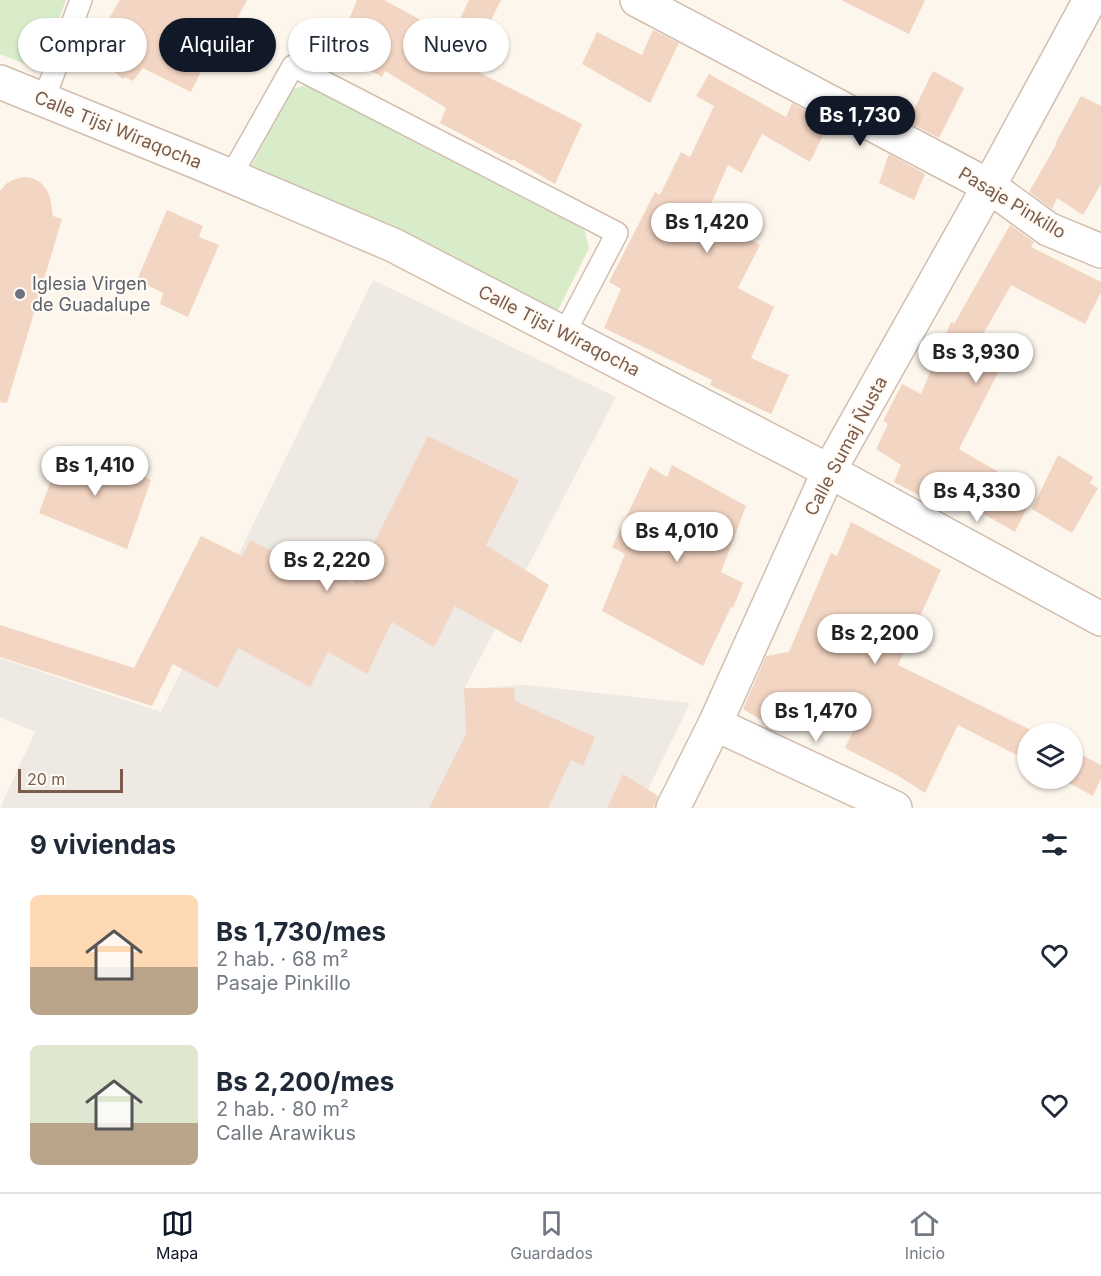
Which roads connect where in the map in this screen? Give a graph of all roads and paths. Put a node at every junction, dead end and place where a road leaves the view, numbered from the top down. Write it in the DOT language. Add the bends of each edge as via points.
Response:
graph roads {
  1 [pos="81,0"];
  2 [pos="637,0"];
  3 [pos="1090,0"];
  4 [pos="0,82"];
  5 [pos="44,99"];
  6 [pos="231,176"];
  7 [pos="988,186"];
  8 [pos="1101,252"];
  9 [pos="564,334"];
  10 [pos="829,471"];
  11 [pos="1101,619"];
  12 [pos="715,724"];
  13 [pos="673,808"];
  14 [pos="895,808"];
  1 -- 5 [label="lane"];
  2 -- 7 [label="street, Pasaje Pinkillo"];
  3 -- 7 [label="street, Calle Sumaj Ñusta"];
  4 -- 5 [label="street, Calle Tijsi Wiraqocha"];
  5 -- 6 [label="street, Calle Tijsi Wiraqocha"];
  6 -- 9 [label="street, Calle Tijsi Wiraqocha" via="393,245"];
  6 -- 9 [label="lane" via="293,66 616,233"];
  7 -- 8 [label="street, Pasaje Pinkillo" via="1048,229"];
  7 -- 10 [label="street, Calle Sumaj Ñusta"];
  9 -- 10 [label="street, Calle Tijsi Wiraqocha"];
  10 -- 11 [label="street, Calle Tijsi Wiraqocha"];
  10 -- 12 [label="street, Calle Sumaj Ñusta"];
  12 -- 13 [label="street, Calle Sumaj Ñusta"];
  12 -- 14 [label="street"];
}
